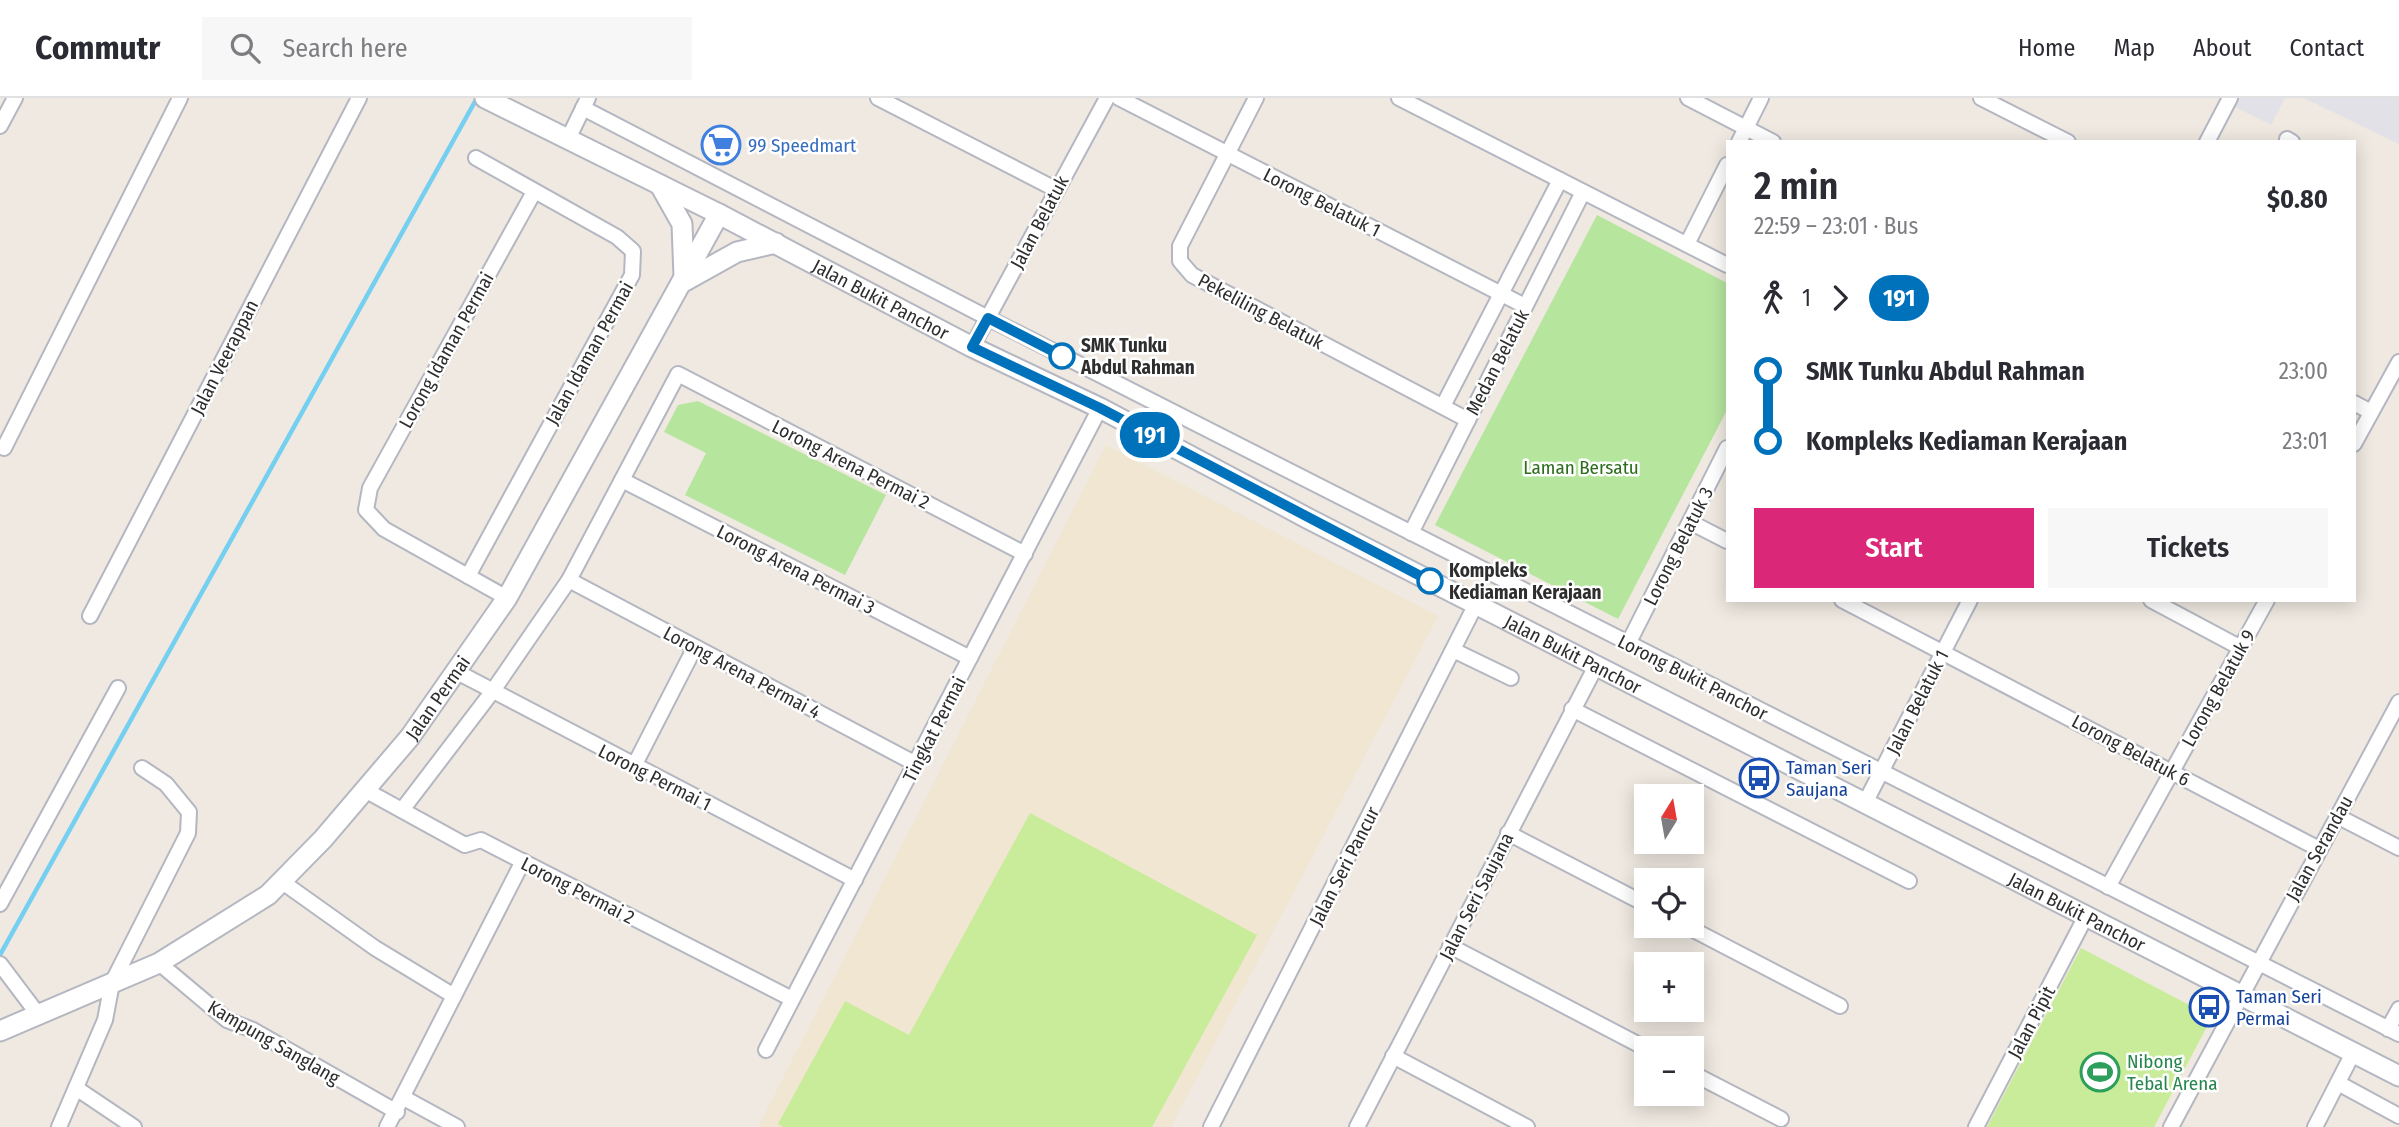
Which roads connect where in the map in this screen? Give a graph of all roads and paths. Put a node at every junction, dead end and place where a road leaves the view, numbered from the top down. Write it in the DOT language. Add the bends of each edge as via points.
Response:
graph roads {
  1 [pos="15,98"];
  2 [pos="180,98"];
  3 [pos="359,98"];
  4 [pos="878,98"];
  5 [pos="1107,98"];
  6 [pos="1119,98"];
  7 [pos="1256,98"];
  8 [pos="1399,98"];
  9 [pos="1688,98"];
  10 [pos="1761,98"];
  11 [pos="1981,98"];
  12 [pos="2230,99"];
  13 [pos="491,101"];
  14 [pos="586,103"];
  15 [pos="0,126"];
  16 [pos="1746,128"];
  17 [pos="1740,140"];
  18 [pos="1769,140"];
  19 [pos="2064,140"];
  20 [pos="2208,140"];
  21 [pos="567,141"];
  22 [pos="1227,153"];
  23 [pos="476,158"];
  24 [pos="1726,167"];
  25 [pos="1560,180"];
  26 [pos="660,185"];
  27 [pos="1057,190"];
  28 [pos="534,192"];
  29 [pos="1583,192"];
  30 [pos="719,214"];
  31 [pos="776,243"];
  32 [pos="1686,244"];
  33 [pos="1726,264"];
  34 [pos="684,282"];
  35 [pos="1501,293"];
  36 [pos="1525,306"];
  37 [pos="988,318"];
  38 [pos="972,347"];
  39 [pos="2399,362"];
  40 [pos="2356,404"];
  41 [pos="1443,406"];
  42 [pos="1100,408"];
  43 [pos="2371,412"];
  44 [pos="1468,419"];
  45 [pos="2356,440"];
  46 [pos="4,448"];
  47 [pos="1726,450"];
  48 [pos="622,480"];
  49 [pos="1690,522"];
  50 [pos="1411,533"];
  51 [pos="1726,540"];
  52 [pos="1024,554"];
  53 [pos="468,576"];
  54 [pos="569,580"];
  55 [pos="507,598"];
  56 [pos="1846,602"];
  57 [pos="1969,602"];
  58 [pos="2155,602"];
  59 [pos="2266,602"];
  60 [pos="1476,604"];
  61 [pos="90,615"];
  62 [pos="1628,644"];
  63 [pos="695,647"];
  64 [pos="2241,648"];
  65 [pos="1453,650"];
  66 [pos="1943,652"];
  67 [pos="970,658"];
  68 [pos="1596,666"];
  69 [pos="457,672"];
  70 [pos="1511,678"];
  71 [pos="118,688"];
  72 [pos="492,692"];
  73 [pos="2399,702"];
  74 [pos="1572,709"];
  75 [pos="916,764"];
  76 [pos="634,766"];
  77 [pos="142,768"];
  78 [pos="1881,772"];
  79 [pos="2172,772"];
  80 [pos="365,790"];
  81 [pos="1865,803"];
  82 [pos="402,810"];
  83 [pos="2337,816"];
  84 [pos="1508,833"];
  85 [pos="2399,848"];
  86 [pos="2319,849"];
  87 [pos="523,862"];
  88 [pos="855,880"];
  89 [pos="281,881"];
  90 [pos="1909,881"];
  91 [pos="2108,887"];
  92 [pos="1634,898"];
  93 [pos="0,904"];
  94 [pos="2086,916"];
  95 [pos="1704,935"];
  96 [pos="1450,946"];
  97 [pos="2257,962"];
  98 [pos="159,963"];
  99 [pos="2,966"];
  100 [pos="112,983"];
  101 [pos="2240,995"];
  102 [pos="454,996"];
  103 [pos="792,999"];
  104 [pos="1840,1006"];
  105 [pos="2399,1009"];
  106 [pos="37,1013"];
  107 [pos="0,1031"];
  108 [pos="2394,1032"];
  109 [pos="1634,1042"];
  110 [pos="766,1049"];
  111 [pos="2353,1053"];
  112 [pos="1393,1056"];
  113 [pos="2399,1076"];
  114 [pos="1704,1079"];
  115 [pos="2338,1083"];
  116 [pos="76,1088"];
  117 [pos="404,1098"];
  118 [pos="397,1111"];
  119 [pos="2399,1116"];
  120 [pos="1781,1119"];
  121 [pos="59,1127"];
  122 [pos="134,1127"];
  123 [pos="387,1127"];
  124 [pos="457,1127"];
  125 [pos="1211,1127"];
  126 [pos="1357,1127"];
  127 [pos="1527,1127"];
  128 [pos="1976,1127"];
  129 [pos="2171,1127"];
  130 [pos="2315,1127"];
  1 -- 15 [label="street"];
  2 -- 46 [label="street"];
  3 -- 61 [label="street, Jalan Veerappan"];
  4 -- 27 [label="street"];
  5 -- 27 [label="street, Jalan Belatuk"];
  6 -- 22 [label="street, Lorong Belatuk 1"];
  7 -- 22 [label="street, Pekeliling Belatuk"];
  8 -- 25 [label="street"];
  9 -- 16 [label="street"];
  10 -- 16 [label="street"];
  11 -- 19 [label="street"];
  12 -- 20 [label="street"];
  13 -- 21 [label="main road, Jalan Bukit Panchor"];
  14 -- 21 [label="street"];
  14 -- 37 [label="street, Jalan Bukit Panchor"];
  16 -- 17 [label="street"];
  16 -- 18 [label="street"];
  21 -- 26 [label="main road, Jalan Bukit Panchor"];
  22 -- 35 [label="street, Lorong Belatuk 1"];
  22 -- 41 [label="street, Pekeliling Belatuk" via="1180,246 1180,261 1192,275"];
  23 -- 28 [label="street, Jalan Idaman Permai"];
  24 -- 32 [label="street"];
  25 -- 29 [label="street"];
  25 -- 35 [label="street, Medan Belatuk"];
  26 -- 30 [label="main road, Jalan Bukit Panchor"];
  26 -- 34 [label="main road" via="682,224"];
  27 -- 37 [label="street, Jalan Belatuk"];
  28 -- 53 [label="street, Jalan Idaman Permai" via="618,237 633,251 632,275"];
  28 -- 53 [label="street, Lorong Idaman Permai" via="370,488 366,510 384,529"];
  29 -- 32 [label="street"];
  29 -- 36 [label="street, Medan Belatuk"];
  30 -- 31 [label="main road, Jalan Bukit Panchor"];
  30 -- 34 [label="main road, Jalan Permai"];
  31 -- 34 [label="main road" via="737,252"];
  31 -- 38 [label="main road, Jalan Bukit Panchor"];
  32 -- 33 [label="street"];
  34 -- 55 [label="main road, Jalan Permai"];
  35 -- 36 [label="street, Lorong Belatuk 1"];
  35 -- 41 [label="street, Medan Belatuk"];
  36 -- 44 [label="street, Medan Belatuk"];
  37 -- 38 [label="street, Jalan Belatuk"];
  37 -- 50 [label="street, Lorong Bukit Panchor"];
  38 -- 42 [label="main road, Jalan Bukit Panchor"];
  39 -- 43 [label="street"];
  40 -- 43 [label="street"];
  41 -- 44 [label="street, Pekeliling Belatuk"];
  42 -- 52 [label="street, Tingkat Permai"];
  42 -- 60 [label="main road, Jalan Bukit Panchor"];
  43 -- 45 [label="street"];
  44 -- 50 [label="street, Medan Belatuk"];
  47 -- 49 [label="street, Lorong Belatuk 3"];
  48 -- 52 [label="street, Lorong Arena Permai 2" via="678,374"];
  48 -- 54 [label="street"];
  48 -- 67 [label="street, Lorong Arena Permai 3"];
  49 -- 51 [label="street"];
  49 -- 62 [label="street, Lorong Belatuk 3"];
  50 -- 62 [label="street, Lorong Bukit Panchor"];
  52 -- 67 [label="street, Tingkat Permai"];
  53 -- 55 [label="street"];
  54 -- 63 [label="street, Lorong Arena Permai 4"];
  54 -- 72 [label="street"];
  55 -- 69 [label="main road, Jalan Permai"];
  56 -- 66 [label="street, Lorong Belatuk 6"];
  57 -- 66 [label="street, Jalan Belatuk 1"];
  58 -- 64 [label="street"];
  59 -- 64 [label="street, Lorong Belatuk 9"];
  60 -- 65 [label="street, Jalan Seri Pancur"];
  60 -- 68 [label="main road, Jalan Bukit Panchor"];
  62 -- 78 [label="street, Lorong Bukit Panchor"];
  63 -- 75 [label="street, Lorong Arena Permai 4"];
  63 -- 76 [label="street"];
  64 -- 79 [label="street, Lorong Belatuk 9"];
  65 -- 70 [label="street"];
  65 -- 125 [label="street, Jalan Seri Pancur"];
  66 -- 78 [label="street, Jalan Belatuk 1"];
  66 -- 79 [label="street, Lorong Belatuk 6"];
  67 -- 75 [label="street, Tingkat Permai"];
  68 -- 74 [label="street, Jalan Seri Saujana"];
  68 -- 81 [label="main road, Jalan Bukit Panchor"];
  69 -- 72 [label="street, Lorong Permai 1"];
  69 -- 80 [label="main road, Jalan Permai"];
  71 -- 93 [label="street"];
  72 -- 76 [label="street, Lorong Permai 1"];
  72 -- 82 [label="street"];
  73 -- 83 [label="street, Jalan Serandau"];
  74 -- 84 [label="street, Jalan Seri Saujana"];
  74 -- 90 [label="street"];
  75 -- 88 [label="street, Tingkat Permai"];
  76 -- 88 [label="street, Lorong Permai 1"];
  77 -- 100 [label="street" via="166,784 189,812 188,833"];
  78 -- 81 [label="street, Jalan Belatuk 1"];
  78 -- 91 [label="street, Lorong Bukit Panchor"];
  79 -- 86 [label="street, Lorong Belatuk 6"];
  79 -- 91 [label="street, Lorong Belatuk 9"];
  80 -- 82 [label="street, Lorong Permai 2"];
  80 -- 89 [label="main road, Jalan Permai"];
  81 -- 94 [label="main road, Jalan Bukit Panchor"];
  82 -- 87 [label="street, Lorong Permai 2" via="466,845 481,840"];
  83 -- 85 [label="street"];
  83 -- 86 [label="street, Jalan Serandau"];
  84 -- 92 [label="street"];
  84 -- 96 [label="street, Jalan Seri Saujana"];
  86 -- 97 [label="street, Jalan Serandau"];
  87 -- 102 [label="street"];
  87 -- 103 [label="street, Lorong Permai 2"];
  88 -- 103 [label="street, Tingkat Permai"];
  89 -- 98 [label="main road, Jalan Permai" via="268,895"];
  89 -- 102 [label="street" via="375,948"];
  91 -- 97 [label="street, Lorong Bukit Panchor"];
  94 -- 101 [label="main road, Jalan Bukit Panchor"];
  94 -- 128 [label="street, Jalan Pipit"];
  95 -- 104 [label="street"];
  96 -- 109 [label="street"];
  96 -- 112 [label="street, Jalan Seri Saujana"];
  97 -- 101 [label="street, Jalan Serandau"];
  97 -- 108 [label="street, Lorong Bukit Panchor"];
  98 -- 100 [label="main road, Jalan Permai"];
  98 -- 118 [label="street, Kampung Sanglang" via="227,1020"];
  99 -- 106 [label="street"];
  100 -- 106 [label="main road, Jalan Permai"];
  100 -- 116 [label="street" via="105,1020"];
  101 -- 111 [label="main road, Jalan Bukit Panchor"];
  101 -- 129 [label="street, Jalan Serandau"];
  102 -- 117 [label="street"];
  103 -- 110 [label="street, Tingkat Permai"];
  105 -- 108 [label="street"];
  106 -- 107 [label="main road, Jalan Permai"];
  111 -- 113 [label="main road, Jalan Bukit Panchor"];
  111 -- 115 [label="street"];
  112 -- 126 [label="street, Jalan Seri Saujana"];
  112 -- 127 [label="street"];
  114 -- 120 [label="street"];
  115 -- 119 [label="street"];
  115 -- 130 [label="street"];
  116 -- 121 [label="street"];
  116 -- 122 [label="street"];
  117 -- 118 [label="street"];
  117 -- 124 [label="street"];
  118 -- 123 [label="street"];
}
